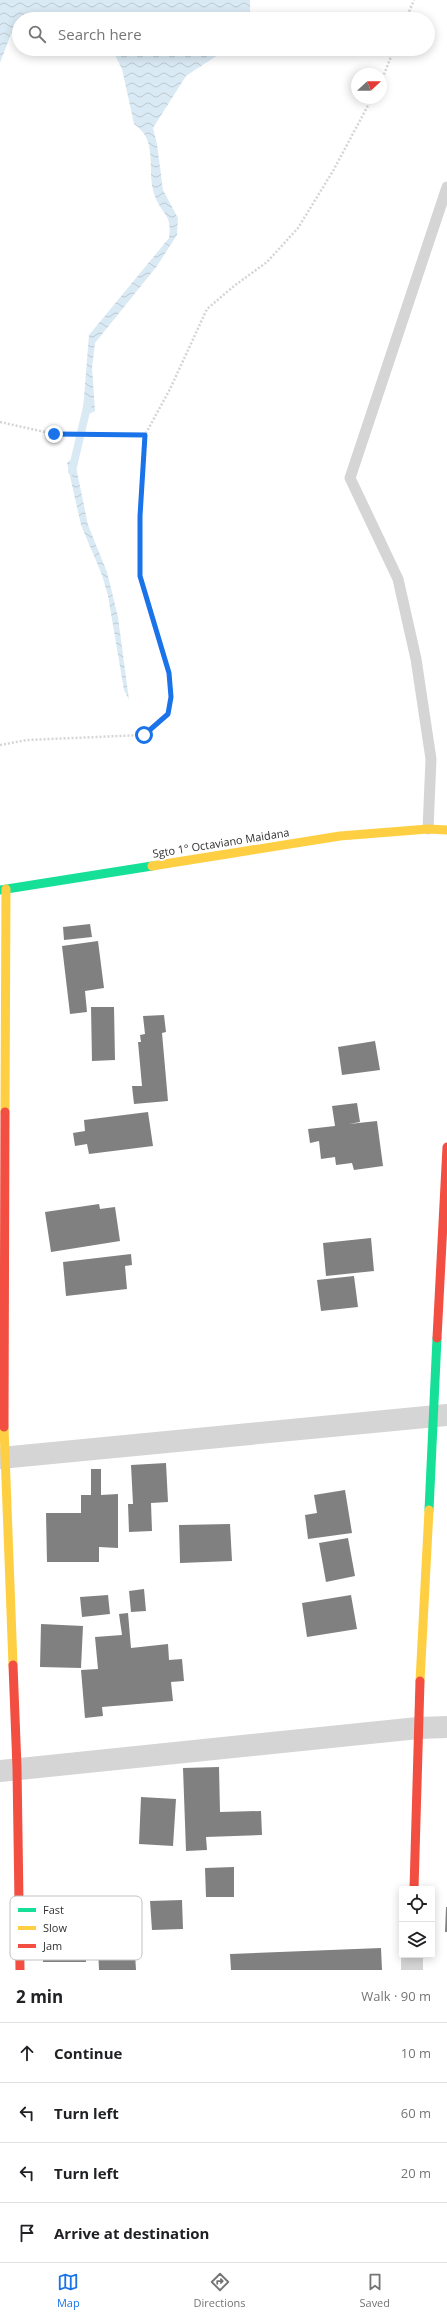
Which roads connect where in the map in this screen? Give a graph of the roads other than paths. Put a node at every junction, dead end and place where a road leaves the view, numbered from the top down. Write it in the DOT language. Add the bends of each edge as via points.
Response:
graph roads {
  1 [pos="447,187"];
  2 [pos="428,829"];
  3 [pos="447,830"];
  4 [pos="3,890"];
  5 [pos="447,1147"];
  6 [pos="440,1415"];
  7 [pos="2,1457"];
  8 [pos="447,1727"];
  9 [pos="418,1728"];
  10 [pos="9,1770"];
  11 [pos="414,1886"];
  12 [pos="16,1896"];
  13 [pos="412,1958"];
  14 [pos="19,1960"];
  15 [pos="20,1970"];
  16 [pos="412,1970"];
  1 -- 2 [label="lane" via="350,478 398,579 415,652 431,759"];
  2 -- 3 [label="street, Sgto 1° Octaviano Maidana"];
  2 -- 4 [label="street, Sgto 1° Octaviano Maidana" via="340,836"];
  4 -- 7 [label="street"];
  5 -- 6 [label="street"];
  6 -- 7 [label="street"];
  6 -- 9 [label="street"];
  7 -- 10 [label="street"];
  8 -- 9 [label="street"];
  9 -- 10 [label="street"];
  9 -- 11 [label="street"];
  10 -- 12 [label="street"];
  13 -- 16 [label="street"];
  14 -- 15 [label="street"];
}
